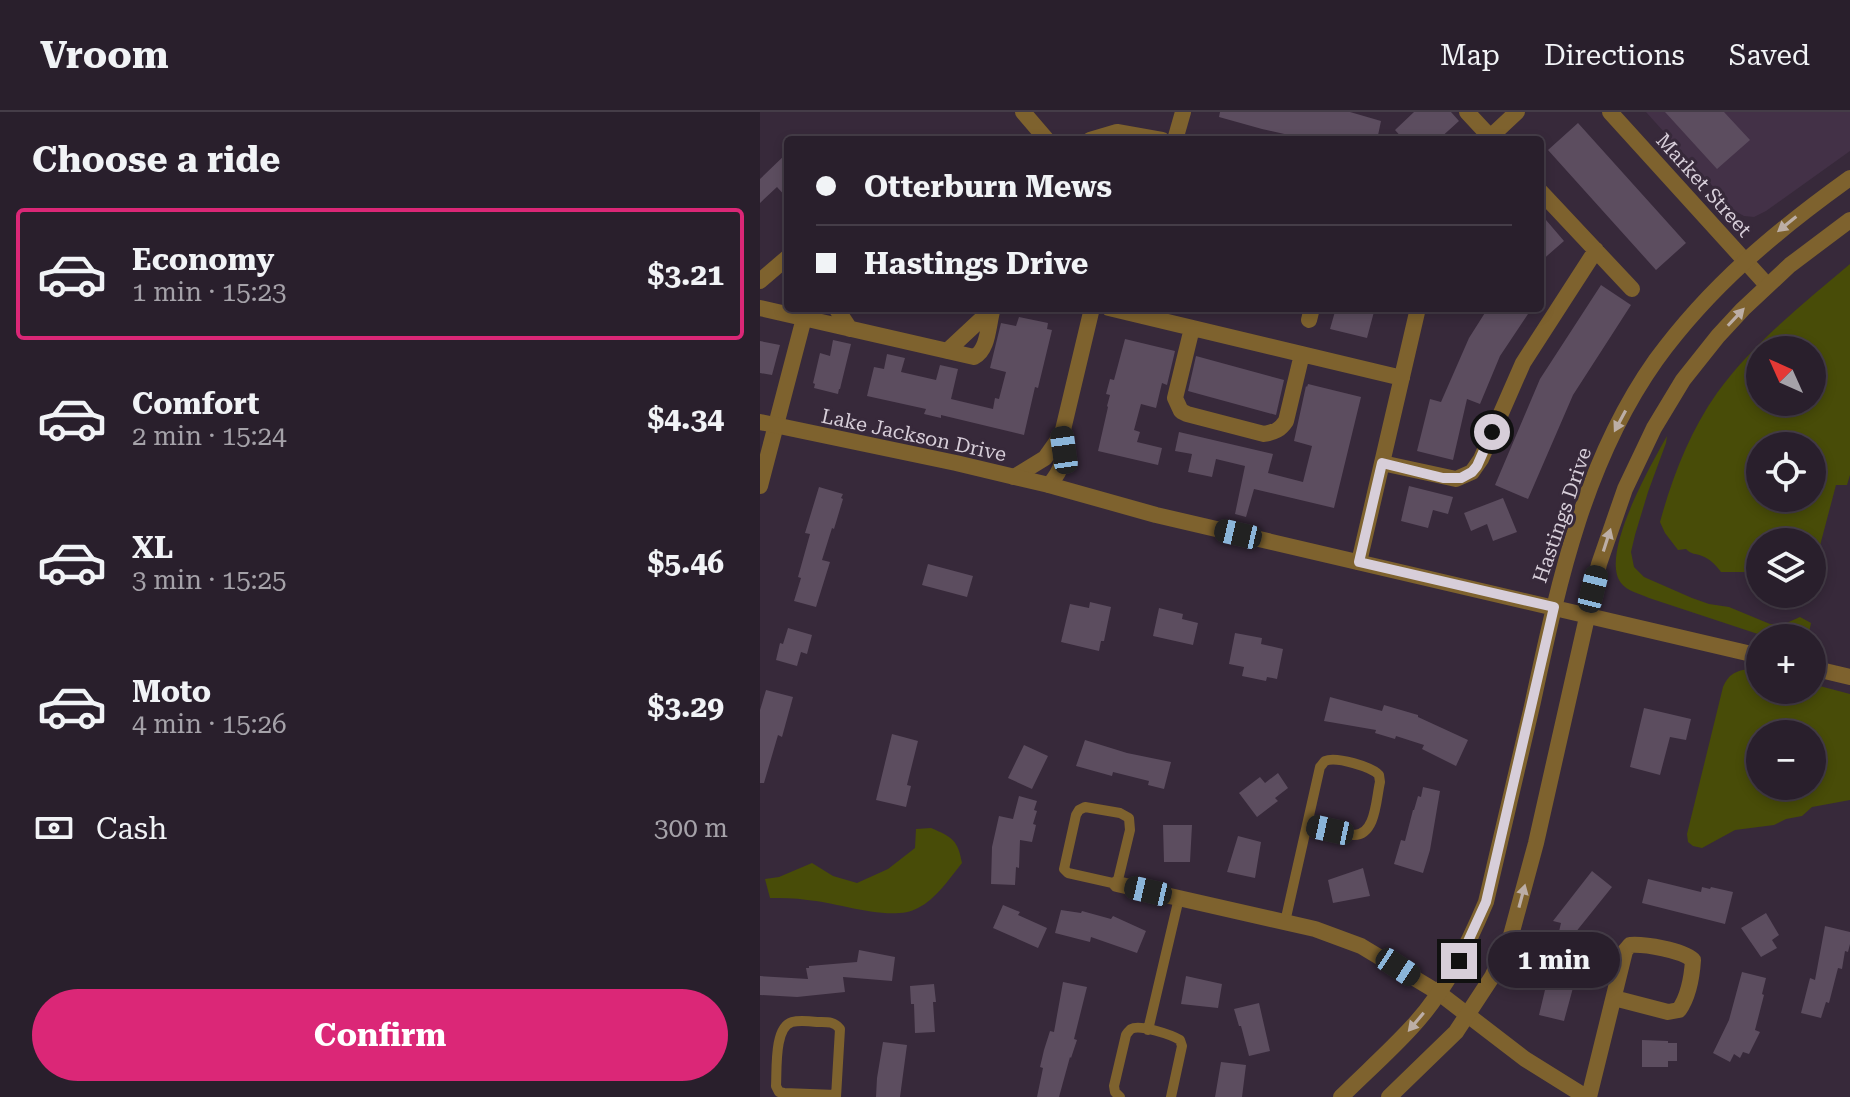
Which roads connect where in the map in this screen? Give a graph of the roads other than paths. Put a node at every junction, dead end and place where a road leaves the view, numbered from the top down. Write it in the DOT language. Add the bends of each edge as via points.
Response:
graph roads {
  1 [pos="1023,112"];
  2 [pos="1183,112"];
  3 [pos="1467,112"];
  4 [pos="1517,112"];
  5 [pos="1610,112"];
  6 [pos="1044,136"];
  7 [pos="1104,136"];
  8 [pos="1140,136"];
  9 [pos="1176,136"];
  10 [pos="1487,136"];
  11 [pos="1493,136"];
  12 [pos="1850,178"];
  13 [pos="1544,195"];
  14 [pos="1850,220"];
  15 [pos="1596,250"];
  16 [pos="784,260"];
  17 [pos="1745,260"];
  18 [pos="760,281"];
  19 [pos="1767,285"];
  20 [pos="1632,289"];
  21 [pos="760,308"];
  22 [pos="839,312"];
  23 [pos="989,312"];
  24 [pos="992,312"];
  25 [pos="1091,312"];
  26 [pos="1126,312"];
  27 [pos="1417,312"];
  28 [pos="804,318"];
  29 [pos="1192,328"];
  30 [pos="850,329"];
  31 [pos="947,351"];
  32 [pos="1302,354"];
  33 [pos="1402,378"];
  34 [pos="768,424"];
  35 [pos="1062,434"];
  36 [pos="1382,463"];
  37 [pos="1014,477"];
  38 [pos="1049,485"];
  39 [pos="760,486"];
  40 [pos="1359,562"];
  41 [pos="1554,607"];
  42 [pos="1586,615"];
  43 [pos="1746,653"];
  44 [pos="1826,671"];
  45 [pos="1850,677"];
  46 [pos="1307,825"];
  47 [pos="1117,884"];
  48 [pos="1179,898"];
  49 [pos="1285,922"];
  50 [pos="1439,993"];
  51 [pos="1614,998"];
  52 [pos="1469,1015"];
  53 [pos="1148,1030"];
  54 [pos="836,1096"];
  55 [pos="1120,1097"];
  56 [pos="1171,1097"];
  57 [pos="1341,1097"];
  58 [pos="1389,1097"];
  59 [pos="1588,1097"];
  1 -- 6 [label="street"];
  2 -- 9 [label="street"];
  3 -- 10 [label="street"];
  4 -- 11 [label="street"];
  5 -- 17 [label="street, Market Street"];
  7 -- 8 [label="street"];
  12 -- 17 [label="street, Hastings Drive, one-way"];
  13 -- 15 [label="street"];
  14 -- 19 [label="street"];
  15 -- 20 [label="street"];
  15 -- 36 [label="street" via="1523,363 1472,472 1456,479"];
  16 -- 18 [label="street"];
  17 -- 19 [label="street, Market Street"];
  17 -- 41 [label="street, Hastings Drive, one-way" via="1689,318 1633,396 1587,492"];
  42 -- 19 [label="street, one-way" via="1608,535 1654,428 1683,380"];
  21 -- 28 [label="street"];
  22 -- 30 [label="street"];
  23 -- 31 [label="street"];
  24 -- 31 [label="street" via="979,354"];
  25 -- 35 [label="street"];
  26 -- 29 [label="street"];
  27 -- 33 [label="street"];
  28 -- 30 [label="street"];
  28 -- 34 [label="street"];
  29 -- 32 [label="street"];
  29 -- 32 [label="street" via="1175,398 1181,411 1264,434 1281,429 1286,421"];
  30 -- 31 [label="street"];
  32 -- 33 [label="street"];
  33 -- 36 [label="street"];
  34 -- 37 [label="street, Lake Jackson Drive"];
  34 -- 39 [label="street"];
  35 -- 37 [label="street" via="1041,461"];
  35 -- 38 [label="street" via="1061,472"];
  36 -- 40 [label="street"];
  37 -- 38 [label="street, Lake Jackson Drive"];
  38 -- 40 [label="street, Lake Jackson Drive"];
  40 -- 41 [label="street, Lake Jackson Drive"];
  41 -- 42 [label="street, Lake Jackson Drive"];
  41 -- 50 [label="street, Hastings Drive" via="1486,902"];
  42 -- 43 [label="street, Lake Jackson Drive"];
  52 -- 42 [label="street, one-way" via="1510,939"];
  44 -- 45 [label="street"];
  46 -- 46 [label="lane" via="1322,763 1334,759 1379,775 1370,825 1360,836"];
  46 -- 49 [label="lane"];
  47 -- 47 [label="lane" via="1064,869 1076,815 1085,807 1129,818"];
  47 -- 48 [label="street"];
  48 -- 49 [label="street"];
  48 -- 53 [label="lane"];
  49 -- 50 [label="street" via="1361,946"];
  50 -- 52 [label="street"];
  50 -- 57 [label="street, Hastings Drive, one-way" via="1412,1028"];
  51 -- 51 [label="street" via="1630,945 1683,953 1693,960 1679,1010"];
  51 -- 59 [label="street"];
  52 -- 58 [label="street"];
  52 -- 59 [label="street" via="1525,1059"];
  53 -- 55 [label="lane" via="1135,1027 1126,1035 1114,1086"];
  53 -- 56 [label="lane" via="1180,1040"];
  54 -- 54 [label="lane" via="839,1026 788,1023 779,1033 779,1092"];
}
